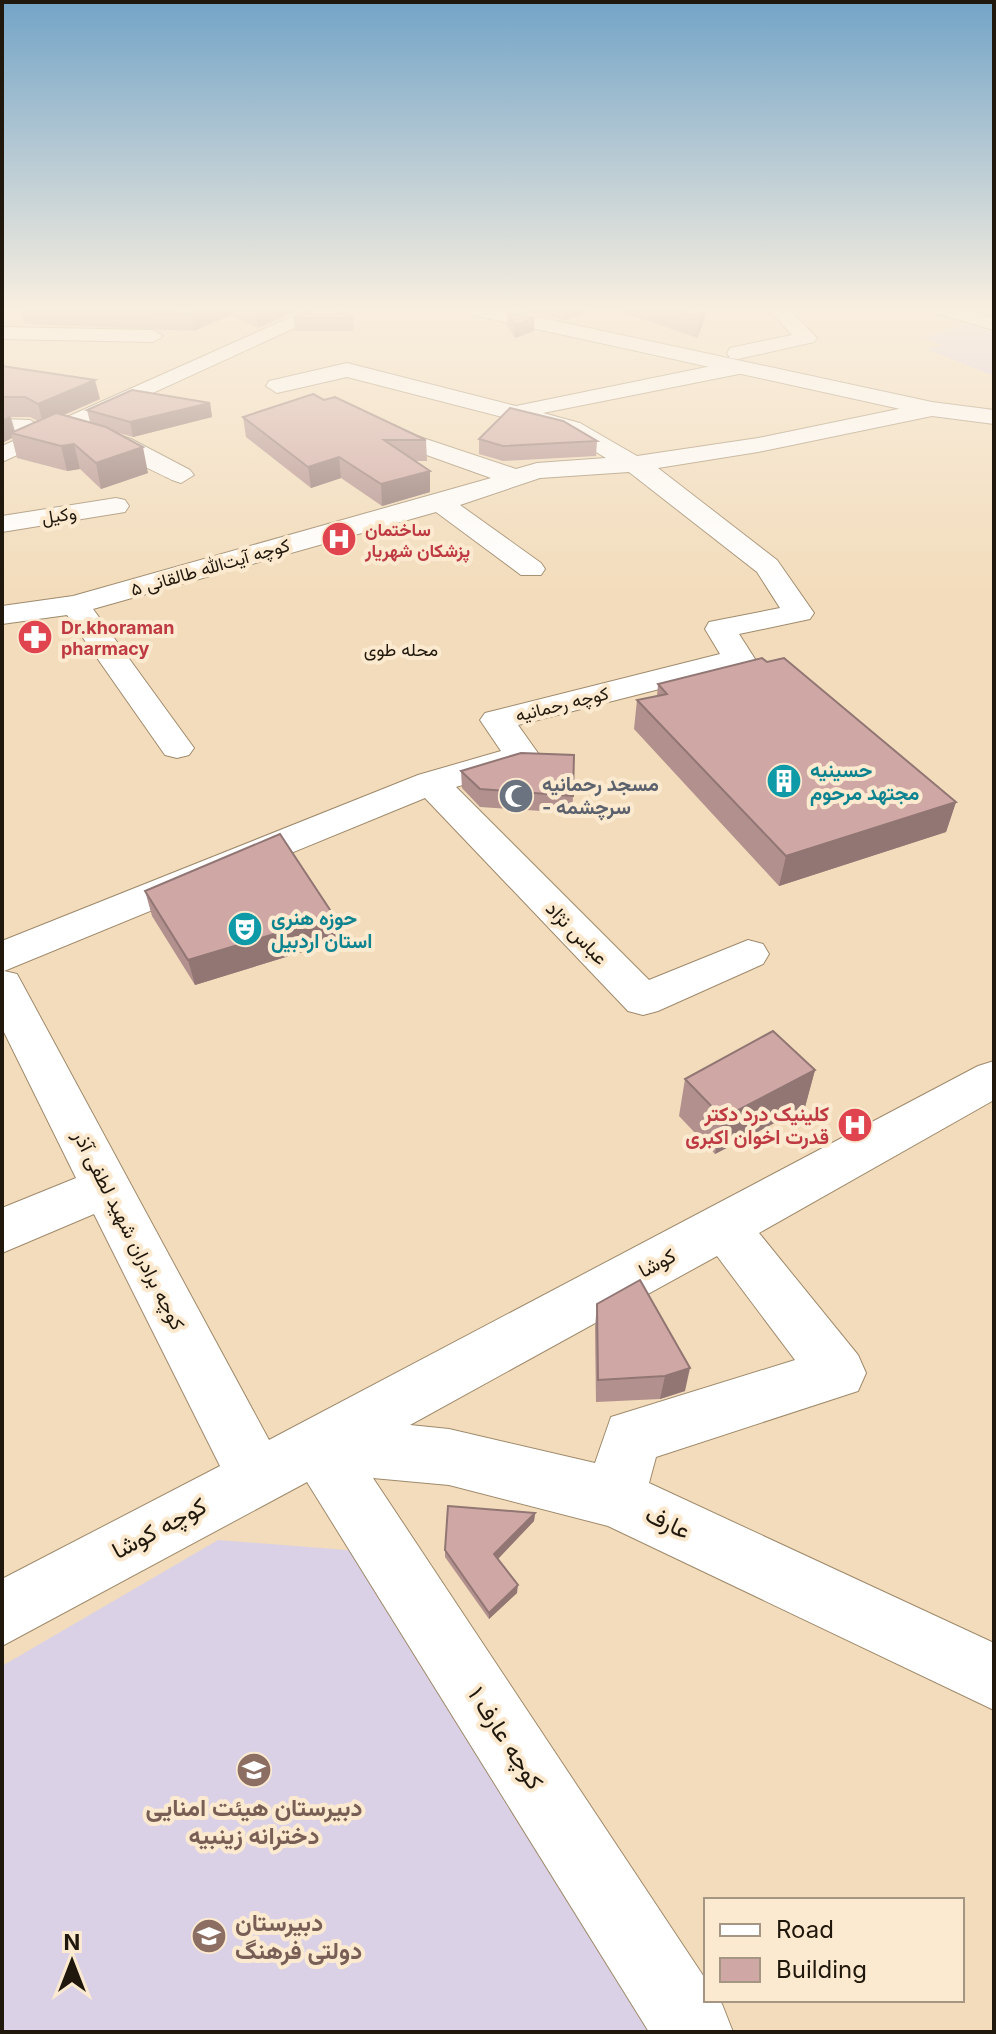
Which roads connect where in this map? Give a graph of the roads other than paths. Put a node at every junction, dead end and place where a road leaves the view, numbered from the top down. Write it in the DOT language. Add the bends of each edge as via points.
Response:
graph roads {
  1 [pos="118,404"];
  2 [pos="488,404"];
  3 [pos="549,404"];
  4 [pos="911,404"];
  5 [pos="932,409"];
  6 [pos="518,411"];
  7 [pos="994,417"];
  8 [pos="2,426"];
  9 [pos="30,427"];
  10 [pos="65,428"];
  11 [pos="402,438"];
  12 [pos="2,455"];
  13 [pos="632,464"];
  14 [pos="181,475"];
  15 [pos="516,478"];
  16 [pos="440,503"];
  17 [pos="116,506"];
  18 [pos="2,524"];
  19 [pos="531,569"];
  20 [pos="75,605"];
  21 [pos="2,615"];
  22 [pos="177,748"];
  23 [pos="431,783"];
  24 [pos="748,954"];
  25 [pos="2,957"];
  26 [pos="2,985"];
  27 [pos="994,1078"];
  28 [pos="106,1187"];
  29 [pos="724,1227"];
  30 [pos="2,1231"];
  31 [pos="317,1445"];
  32 [pos="256,1476"];
  33 [pos="615,1498"];
  34 [pos="2,1614"];
  35 [pos="994,1677"];
  36 [pos="694,2032"];
  1 -- 10 [label="street"];
  2 -- 6 [label="street, کوچه رحمانیه"];
  3 -- 6 [label="street"];
  4 -- 5 [label="street"];
  5 -- 7 [label="street"];
  5 -- 13 [label="street, کوچه آیت‌الله طالقانی ۵" via="758,445"];
  6 -- 13 [label="street, کوچه رحمانیه" via="572,428"];
  8 -- 9 [label="street"];
  10 -- 12 [label="street"];
  10 -- 14 [label="street" via="122,444"];
  11 -- 15 [label="street"];
  13 -- 15 [label="street, کوچه آیت‌الله طالقانی ۵" via="537,471"];
  13 -- 23 [label="street, کوچه رحمانیه" via="777,561 799,613 720,629 739,659 497,720 522,756"];
  15 -- 16 [label="street, کوچه آیت‌الله طالقانی ۵"];
  16 -- 19 [label="street"];
  16 -- 20 [label="street, کوچه آیت‌الله طالقانی ۵"];
  17 -- 18 [label="street, وکیل"];
  20 -- 21 [label="street, کوچه آیت‌الله طالقانی ۵"];
  20 -- 22 [label="street"];
  23 -- 24 [label="street, عباس نژاد" via="643,1000"];
  23 -- 25 [label="street, کوچه رحمانیه"];
  26 -- 28 [label="street, کوچه برادران شهید لطفی آذر"];
  27 -- 29 [label="street, کوشا"];
  28 -- 30 [label="street"];
  28 -- 32 [label="street, کوچه برادران شهید لطفی آذر"];
  29 -- 31 [label="street, کوشا"];
  29 -- 33 [label="street" via="838,1373 632,1437"];
  31 -- 32 [label="street, کوچه کوشا"];
  31 -- 33 [label="street, عارف" via="449,1457"];
  31 -- 36 [label="street, کوچه عارف ۱"];
  32 -- 34 [label="street, کوچه کوشا"];
  33 -- 35 [label="street, عارف"];
}
